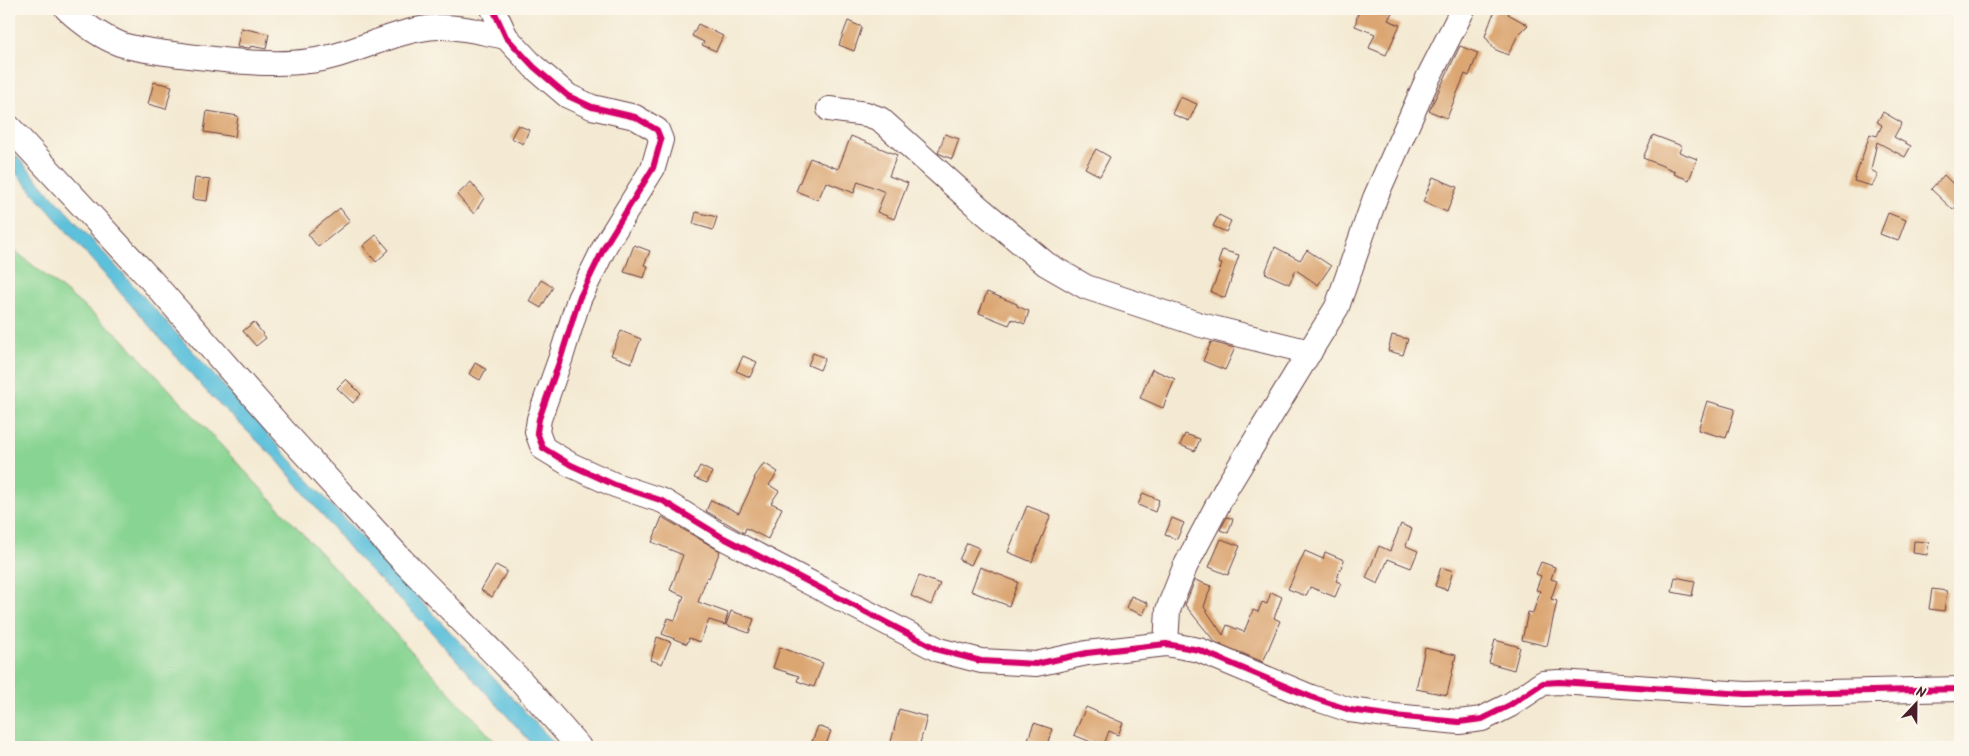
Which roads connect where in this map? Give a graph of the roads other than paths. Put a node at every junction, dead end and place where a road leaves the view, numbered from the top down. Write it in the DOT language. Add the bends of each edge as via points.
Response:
graph roads {
  1 [pos="67,9"];
  2 [pos="493,9"];
  3 [pos="1463,9"];
  4 [pos="506,37"];
  5 [pos="829,109"];
  6 [pos="9,127"];
  7 [pos="1310,352"];
  8 [pos="1166,644"];
  9 [pos="1960,689"];
  10 [pos="579,747"];
  1 -- 4 [label="street" via="87,27 137,49 264,62 309,61 436,27"];
  2 -- 4 [label="street"];
  3 -- 7 [label="street" via="1428,78 1375,198 1337,308"];
  4 -- 8 [label="street" via="568,96 592,107 636,117 657,130 661,140 653,168 606,244 579,299 538,419 537,432 543,448 572,466 662,501 722,537 939,650 981,661 1036,664 1087,653"];
  5 -- 7 [label="street" via="880,119 1046,264 1086,288 1200,324"];
  6 -- 10 [label="street" via="402,560 522,682"];
  7 -- 8 [label="street" via="1228,488 1185,567 1168,610"];
  8 -- 9 [label="street" via="1199,650 1350,710 1459,722 1482,719 1543,684 1551,683 1745,694"];
}
